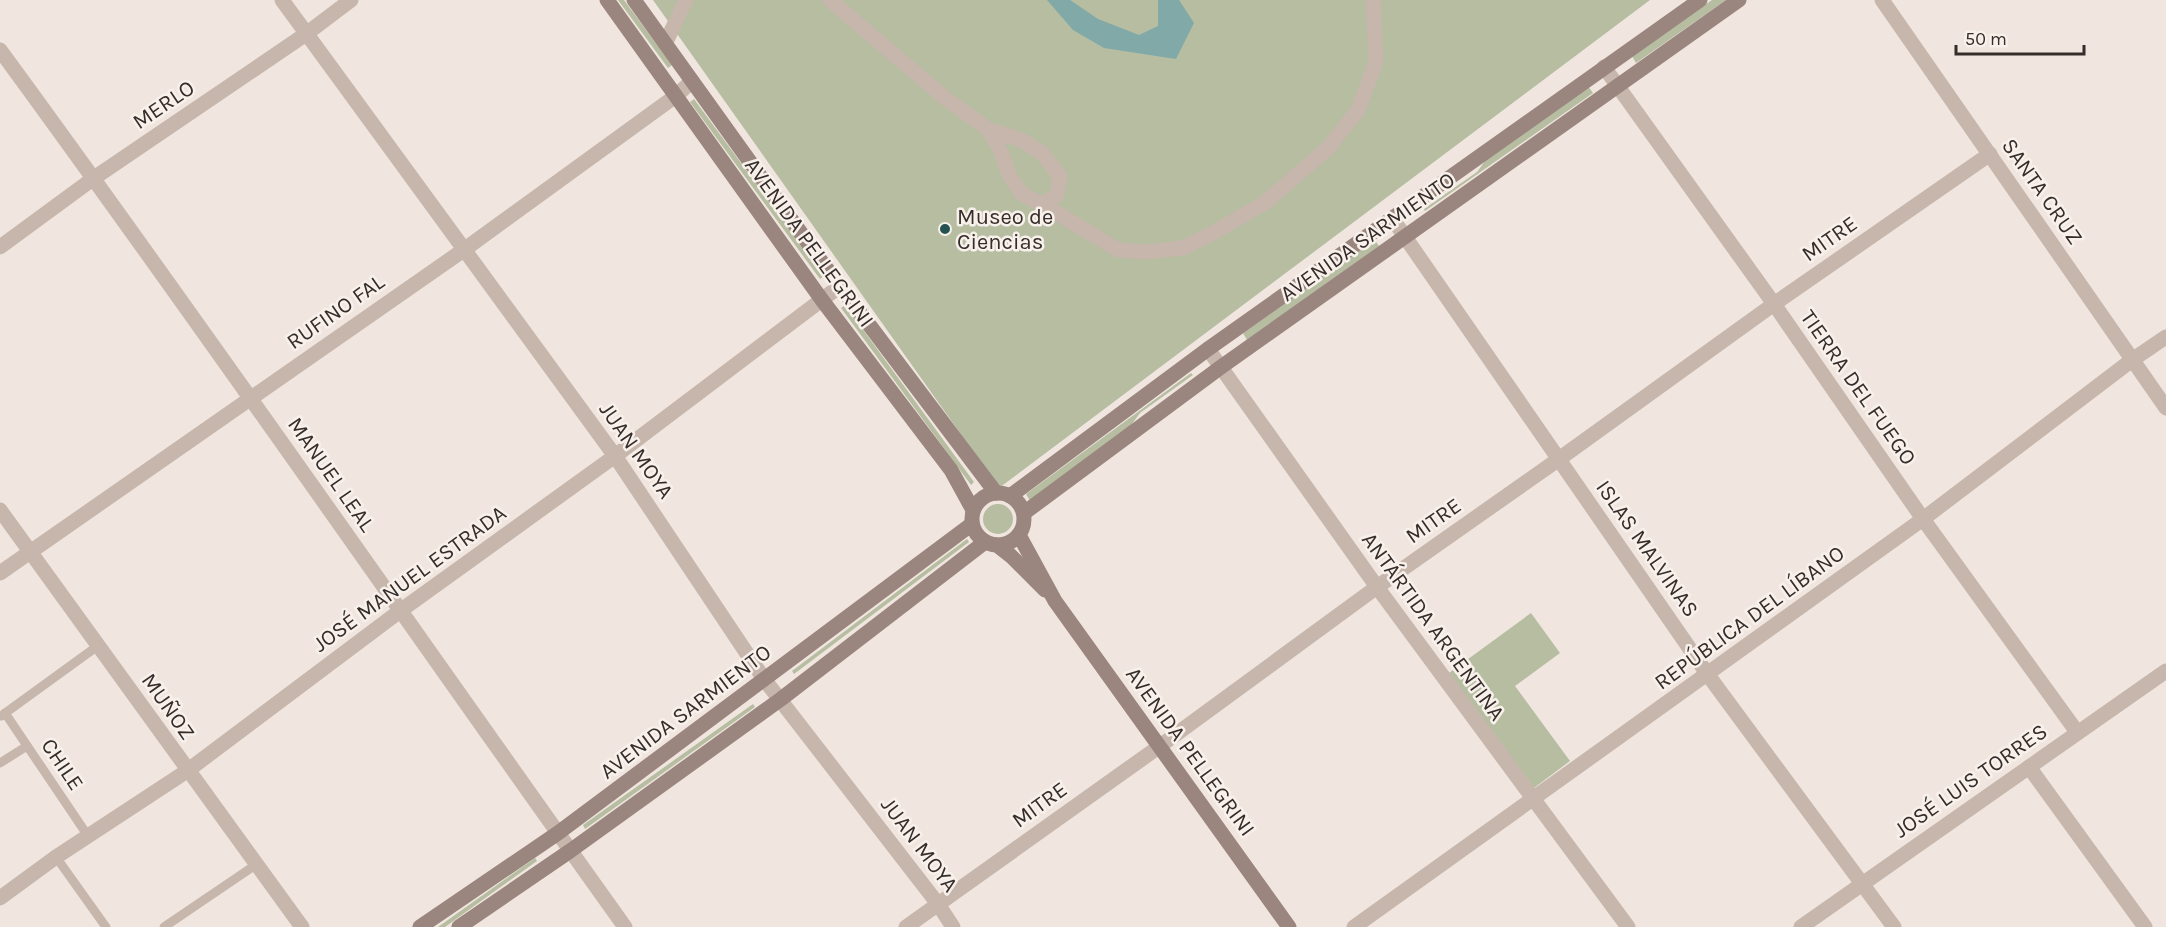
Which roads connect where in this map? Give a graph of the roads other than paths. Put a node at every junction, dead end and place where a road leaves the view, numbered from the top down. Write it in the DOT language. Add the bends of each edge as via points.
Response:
graph roads {
  1 [pos="282,0"];
  2 [pos="351,0"];
  3 [pos="607,0"];
  4 [pos="634,0"];
  5 [pos="686,0"];
  6 [pos="830,0"];
  7 [pos="1373,0"];
  8 [pos="1700,0"];
  9 [pos="1738,0"];
  10 [pos="1882,0"];
  11 [pos="306,34"];
  12 [pos="666,44"];
  13 [pos="0,50"];
  14 [pos="1604,67"];
  15 [pos="692,81"];
  16 [pos="1617,86"];
  17 [pos="677,95"];
  18 [pos="988,129"];
  19 [pos="1990,154"];
  20 [pos="94,178"];
  21 [pos="1042,204"];
  22 [pos="1392,218"];
  23 [pos="1406,236"];
  24 [pos="0,247"];
  25 [pos="465,249"];
  26 [pos="840,286"];
  27 [pos="822,300"];
  28 [pos="1774,304"];
  29 [pos="2166,337"];
  30 [pos="1208,349"];
  31 [pos="2132,360"];
  32 [pos="1221,367"];
  33 [pos="251,397"];
  34 [pos="2166,408"];
  35 [pos="615,456"];
  36 [pos="1559,459"];
  37 [pos="1003,494"];
  38 [pos="0,510"];
  39 [pos="1024,513"];
  40 [pos="973,517"];
  41 [pos="1923,519"];
  42 [pos="1019,535"];
  43 [pos="991,544"];
  44 [pos="29,551"];
  45 [pos="0,573"];
  46 [pos="1377,587"];
  47 [pos="1055,601"];
  48 [pos="400,611"];
  49 [pos="99,645"];
  50 [pos="2166,671"];
  51 [pos="1708,675"];
  52 [pos="764,679"];
  53 [pos="781,699"];
  54 [pos="3,715"];
  55 [pos="2077,732"];
  56 [pos="27,746"];
  57 [pos="1160,746"];
  58 [pos="0,763"];
  59 [pos="2029,767"];
  60 [pos="188,771"];
  61 [pos="1533,798"];
  62 [pos="558,833"];
  63 [pos="88,836"];
  64 [pos="570,851"];
  65 [pos="56,857"];
  66 [pos="257,864"];
  67 [pos="1863,883"];
  68 [pos="0,898"];
  69 [pos="938,904"];
  70 [pos="106,927"];
  71 [pos="164,927"];
  72 [pos="302,927"];
  73 [pos="420,927"];
  74 [pos="459,927"];
  75 [pos="625,927"];
  76 [pos="906,927"];
  77 [pos="953,927"];
  78 [pos="1289,927"];
  79 [pos="1354,927"];
  80 [pos="1628,927"];
  81 [pos="1801,927"];
  82 [pos="1894,927"];
  83 [pos="2145,927"];
  1 -- 11 [label="street, JUAN MOYA"];
  2 -- 11 [label="street, MERLO"];
  3 -- 17 [label="main road, AVENIDA PELLEGRINI"];
  4 -- 12 [label="main road, AVENIDA PELLEGRINI"];
  5 -- 12 [label="street"];
  6 -- 18 [label="street" via="945,98"];
  7 -- 21 [label="street" via="1376,62 1358,110 1328,148 1266,202 1182,248 1148,252 1118,250"];
  8 -- 14 [label="main road, AVENIDA SARMIENTO"];
  9 -- 16 [label="main road, AVENIDA SARMIENTO"];
  10 -- 19 [label="street, SANTA CRUZ"];
  11 -- 20 [label="street, MERLO"];
  11 -- 25 [label="street, JUAN MOYA"];
  12 -- 15 [label="main road, AVENIDA PELLEGRINI"];
  13 -- 20 [label="street, MANUEL LEAL"];
  14 -- 16 [label="street, TIERRA DEL FUEGO"];
  14 -- 22 [label="main road, AVENIDA SARMIENTO"];
  15 -- 17 [label="street, RUFINO FAL"];
  15 -- 26 [label="main road, AVENIDA PELLEGRINI"];
  16 -- 23 [label="main road, AVENIDA SARMIENTO"];
  16 -- 28 [label="street, TIERRA DEL FUEGO"];
  17 -- 25 [label="street, RUFINO FAL"];
  17 -- 27 [label="main road, AVENIDA PELLEGRINI"];
  18 -- 21 [label="street" via="1022,194"];
  18 -- 21 [label="street" via="1021,140 1042,153 1060,177 1057,195"];
  19 -- 28 [label="street, MITRE"];
  19 -- 31 [label="street, SANTA CRUZ"];
  20 -- 24 [label="street, MERLO"];
  20 -- 33 [label="street, MANUEL LEAL"];
  22 -- 23 [label="street, ISLAS MALVINAS"];
  22 -- 30 [label="main road, AVENIDA SARMIENTO"];
  23 -- 32 [label="main road, AVENIDA SARMIENTO"];
  23 -- 36 [label="street, ISLAS MALVINAS"];
  25 -- 33 [label="street, RUFINO FAL"];
  25 -- 35 [label="street, JUAN MOYA"];
  26 -- 27 [label="street, JOSÉ MANUEL ESTRADA"];
  26 -- 37 [label="main road, AVENIDA PELLEGRINI"];
  27 -- 35 [label="street, JOSÉ MANUEL ESTRADA"];
  27 -- 40 [label="main road, AVENIDA PELLEGRINI" via="951,470"];
  28 -- 36 [label="street, MITRE"];
  28 -- 41 [label="street, TIERRA DEL FUEGO"];
  29 -- 31 [label="street, REPÚBLICA DEL LÍBANO"];
  30 -- 32 [label="street, ANTÁRTIDA ARGENTINA"];
  30 -- 37 [label="main road, AVENIDA SARMIENTO"];
  31 -- 34 [label="street, SANTA CRUZ"];
  31 -- 41 [label="street, REPÚBLICA DEL LÍBANO"];
  32 -- 39 [label="main road, AVENIDA SARMIENTO"];
  32 -- 46 [label="street, ANTÁRTIDA ARGENTINA"];
  33 -- 44 [label="street, RUFINO FAL"];
  33 -- 48 [label="street, MANUEL LEAL"];
  35 -- 48 [label="street, JOSÉ MANUEL ESTRADA"];
  35 -- 52 [label="street, JUAN MOYA"];
  36 -- 46 [label="street, MITRE"];
  36 -- 51 [label="street, ISLAS MALVINAS"];
  37 -- 39 [label="main road" via="1019,502"];
  37 -- 40 [label="main road" via="980,500"];
  38 -- 44 [label="street, MUÑOZ"];
  39 -- 42 [label="main road"];
  40 -- 43 [label="main road" via="975,532"];
  40 -- 52 [label="main road, AVENIDA SARMIENTO"];
  41 -- 51 [label="street, REPÚBLICA DEL LÍBANO"];
  41 -- 55 [label="street, TIERRA DEL FUEGO"];
  42 -- 43 [label="main road" via="1005,545"];
  42 -- 47 [label="main road, AVENIDA PELLEGRINI"];
  43 -- 47 [label="main road, AVENIDA PELLEGRINI" via="1011,556"];
  43 -- 53 [label="main road, AVENIDA SARMIENTO"];
  44 -- 45 [label="street, RUFINO FAL"];
  44 -- 49 [label="street, MUÑOZ"];
  46 -- 57 [label="street, MITRE"];
  46 -- 61 [label="street, ANTÁRTIDA ARGENTINA"];
  47 -- 57 [label="main road, AVENIDA PELLEGRINI"];
  48 -- 60 [label="street, JOSÉ MANUEL ESTRADA"];
  48 -- 62 [label="street, MANUEL LEAL"];
  49 -- 54 [label="lane"];
  49 -- 60 [label="street, MUÑOZ"];
  50 -- 55 [label="street, JOSÉ LUIS TORRES"];
  51 -- 61 [label="street, REPÚBLICA DEL LÍBANO"];
  51 -- 67 [label="street, ISLAS MALVINAS"];
  52 -- 53 [label="street, JUAN MOYA"];
  52 -- 62 [label="main road, AVENIDA SARMIENTO"];
  53 -- 64 [label="main road, AVENIDA SARMIENTO"];
  53 -- 69 [label="street, JUAN MOYA"];
  54 -- 56 [label="lane, CHILE"];
  55 -- 59 [label="street, JOSÉ LUIS TORRES"];
  56 -- 58 [label="lane"];
  56 -- 63 [label="lane, CHILE"];
  57 -- 69 [label="street, MITRE"];
  57 -- 78 [label="main road, AVENIDA PELLEGRINI"];
  59 -- 67 [label="street, JOSÉ LUIS TORRES"];
  59 -- 83 [label="street"];
  60 -- 63 [label="street, JOSÉ MANUEL ESTRADA"];
  60 -- 66 [label="street, MUÑOZ"];
  61 -- 79 [label="street, REPÚBLICA DEL LÍBANO"];
  61 -- 80 [label="street, ANTÁRTIDA ARGENTINA"];
  62 -- 64 [label="street, MANUEL LEAL"];
  62 -- 73 [label="main road, AVENIDA SARMIENTO"];
  63 -- 65 [label="street, JOSÉ MANUEL ESTRADA"];
  64 -- 74 [label="main road, AVENIDA SARMIENTO"];
  64 -- 75 [label="street, MANUEL LEAL"];
  65 -- 68 [label="street, JOSÉ MANUEL ESTRADA"];
  65 -- 70 [label="lane"];
  66 -- 71 [label="lane"];
  66 -- 72 [label="street, MUÑOZ"];
  67 -- 81 [label="street, JOSÉ LUIS TORRES"];
  67 -- 82 [label="street, ISLAS MALVINAS"];
  69 -- 76 [label="street, MITRE"];
  69 -- 77 [label="street, JUAN MOYA"];
}
